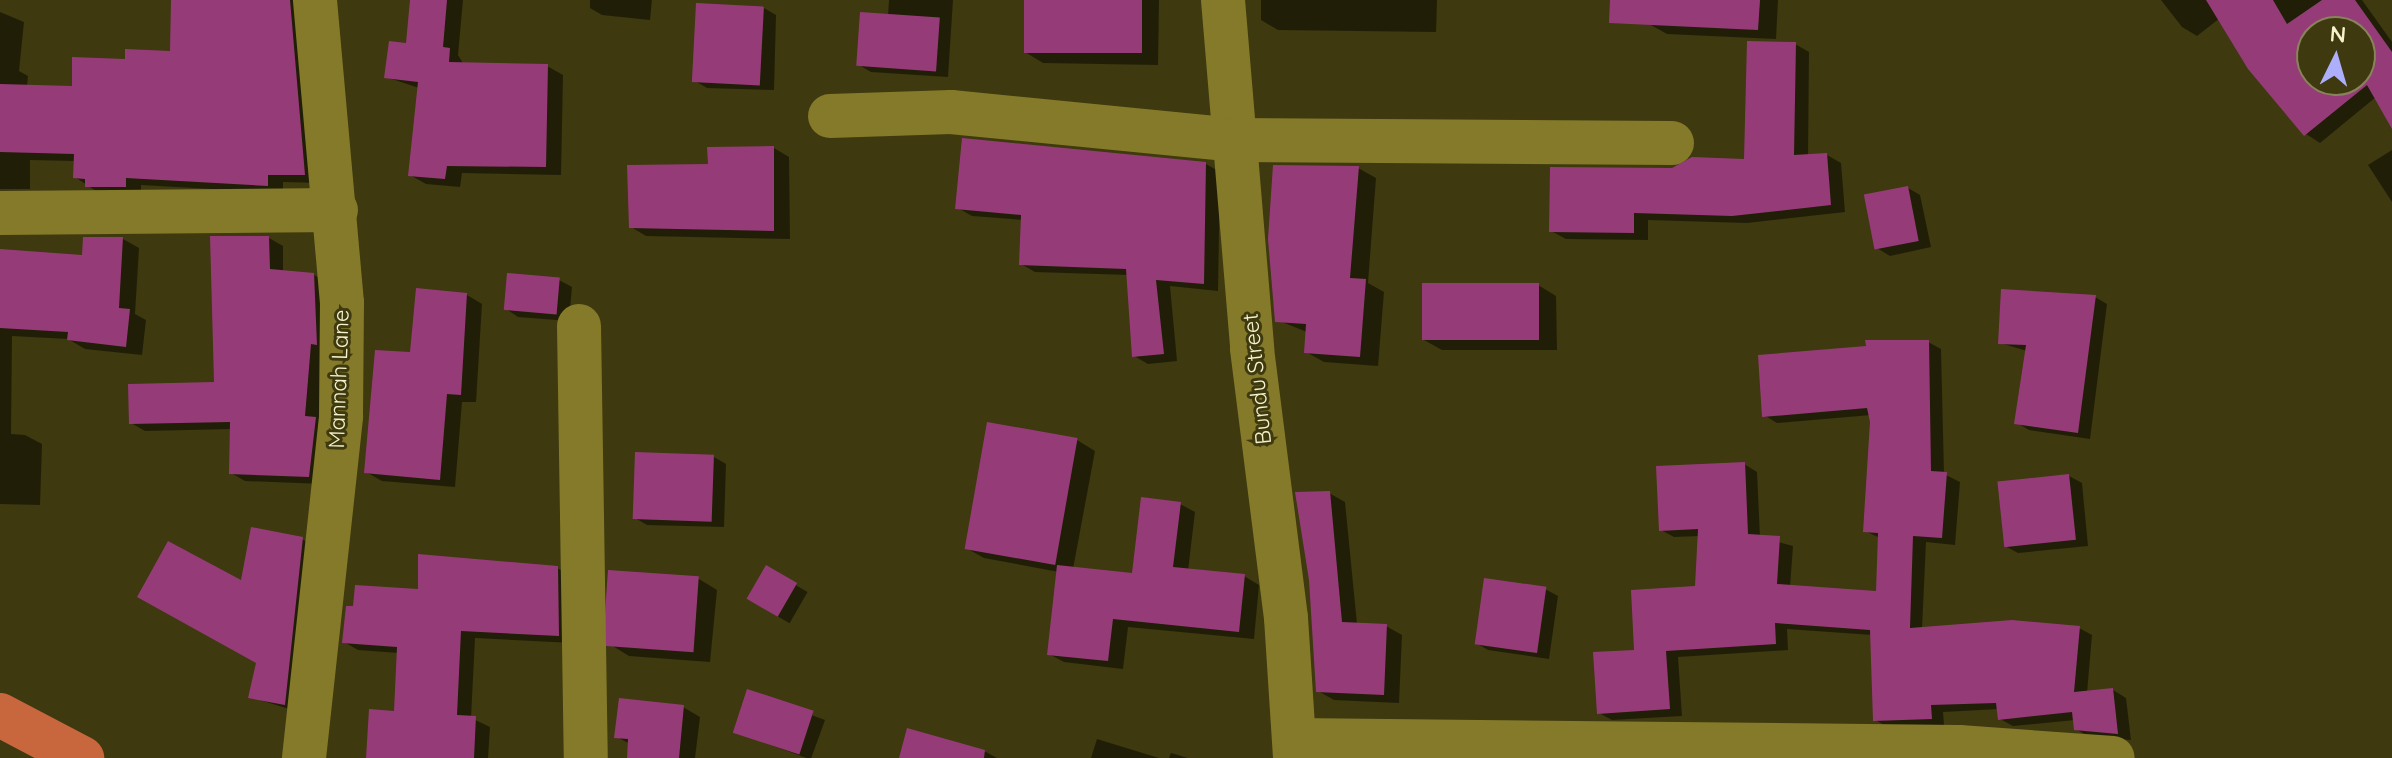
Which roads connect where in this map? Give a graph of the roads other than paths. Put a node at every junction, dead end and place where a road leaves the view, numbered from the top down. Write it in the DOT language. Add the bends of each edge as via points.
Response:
graph roads {
  1 [pos="315,0"];
  2 [pos="1223,0"];
  3 [pos="830,116"];
  4 [pos="1235,140"];
  5 [pos="1672,143"];
  6 [pos="336,210"];
  7 [pos="0,213"];
  8 [pos="579,326"];
  9 [pos="0,715"];
  10 [pos="1295,749"];
  11 [pos="82,758"];
  12 [pos="304,758"];
  13 [pos="586,758"];
  14 [pos="2113,758"];
  1 -- 6 [label="street, Mannah Lane"];
  2 -- 4 [label="street, Bundu Street"];
  3 -- 4 [label="street" via="951,112"];
  4 -- 5 [label="street"];
  4 -- 10 [label="street, Bundu Street"];
  6 -- 7 [label="street"];
  6 -- 12 [label="street, Mannah Lane" via="341,416"];
  8 -- 13 [label="street"];
  9 -- 11 [label="highway"];
  10 -- 14 [label="street" via="1959,747"];
}
